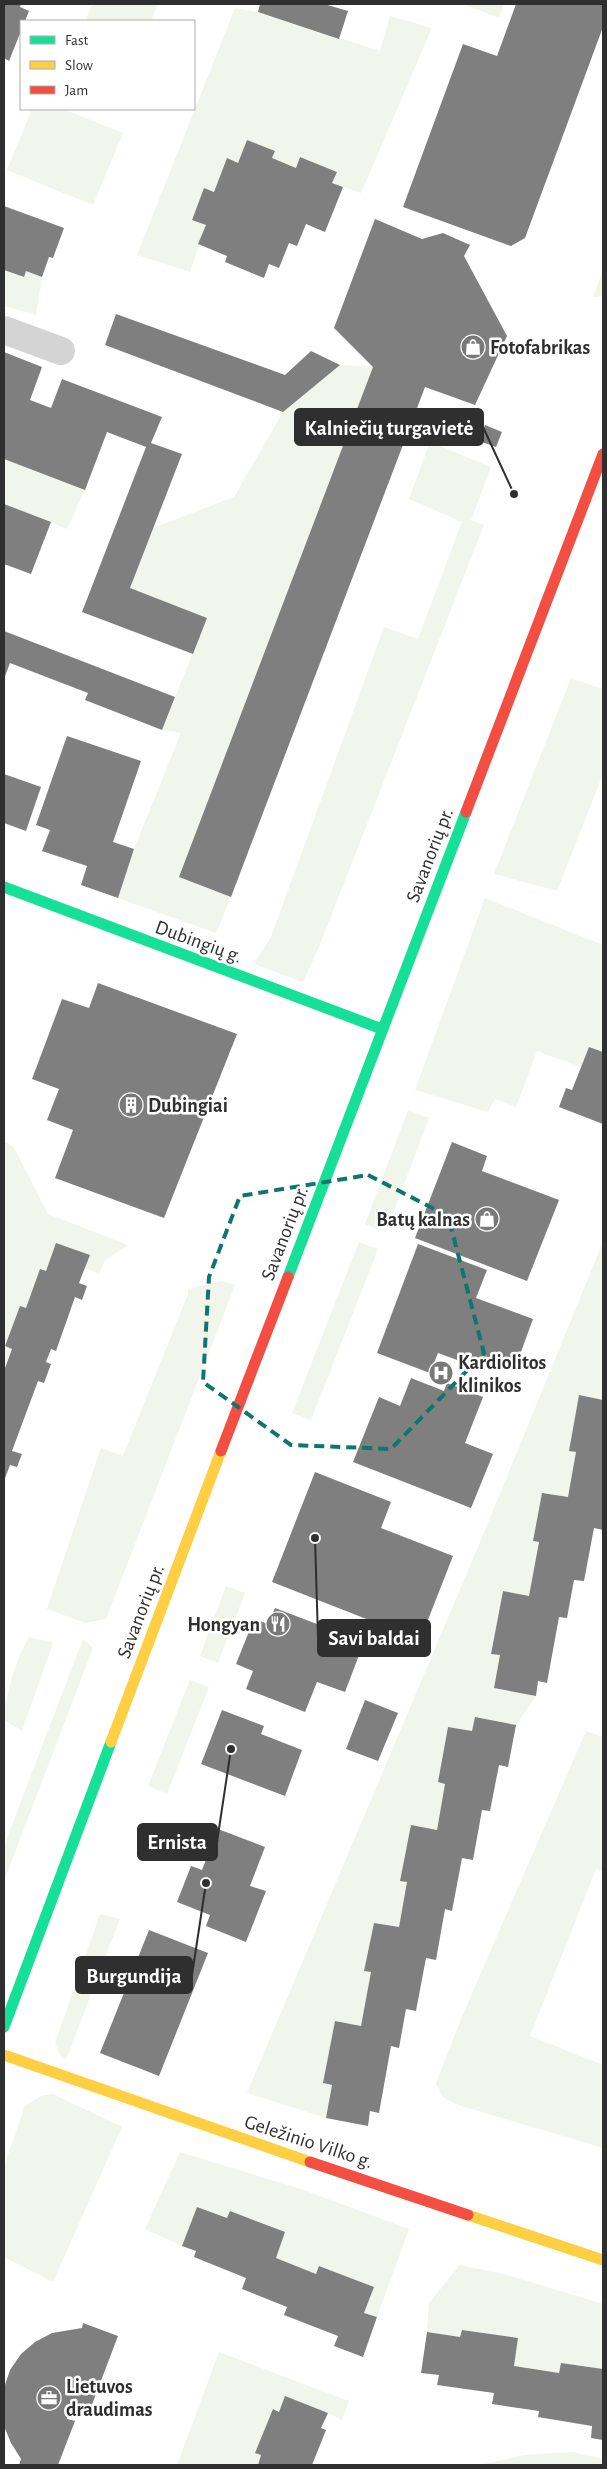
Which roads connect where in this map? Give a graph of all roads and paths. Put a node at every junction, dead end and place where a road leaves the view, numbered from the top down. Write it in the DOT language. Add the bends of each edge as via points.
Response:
graph roads {
  1 [pos="4,330"];
  2 [pos="61,351"];
  3 [pos="603,454"];
  4 [pos="4,887"];
  5 [pos="382,1029"];
  6 [pos="4,2027"];
  7 [pos="4,2055"];
  8 [pos="603,2260"];
  1 -- 2 [label="street"];
  3 -- 5 [label="main road, Savanorių pr."];
  4 -- 5 [label="main road, Dubingių g."];
  5 -- 6 [label="main road, Savanorių pr."];
  7 -- 8 [label="main road, Geležinio Vilko g." via="176,2117"];
}
